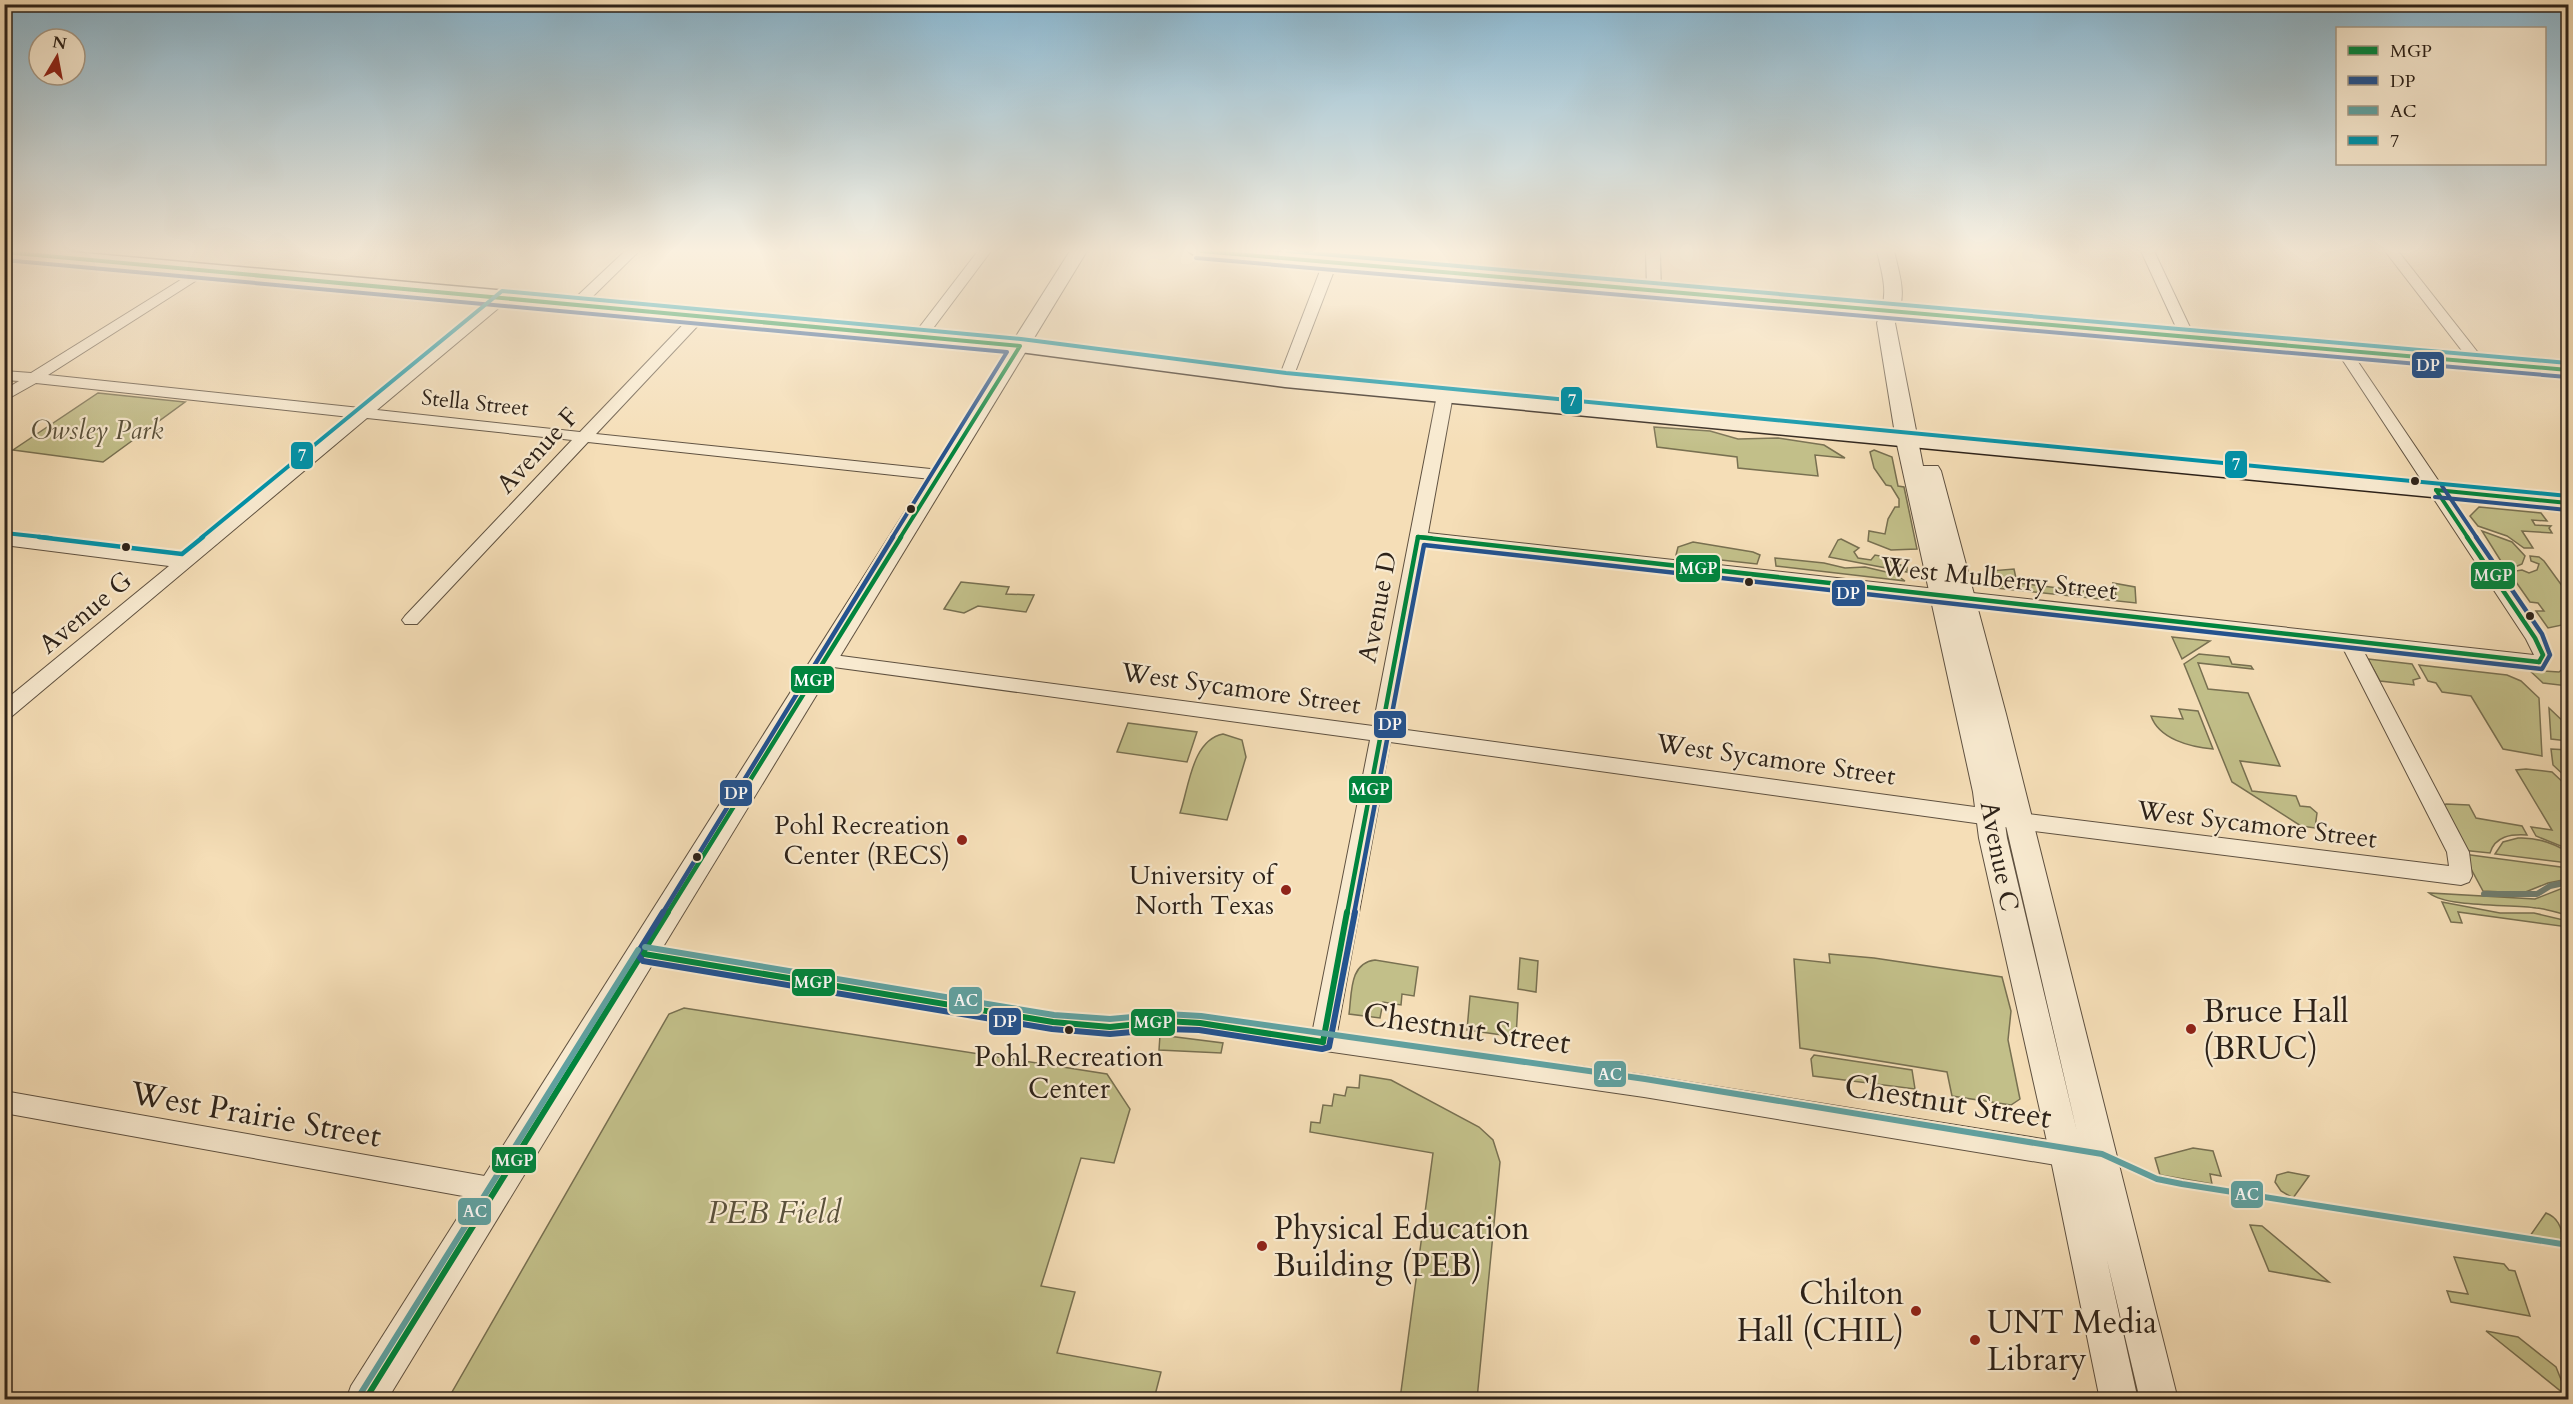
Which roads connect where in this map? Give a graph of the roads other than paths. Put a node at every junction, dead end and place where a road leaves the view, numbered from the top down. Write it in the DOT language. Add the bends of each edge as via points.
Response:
graph roads {
  1 [pos="131,317"];
  2 [pos="479,317"];
  3 [pos="699,317"];
  4 [pos="716,317"];
  5 [pos="935,317"];
  6 [pos="1038,317"];
  7 [pos="1309,317"];
  8 [pos="1893,317"];
  9 [pos="1942,317"];
  10 [pos="2178,317"];
  11 [pos="2442,317"];
  12 [pos="920,336"];
  13 [pos="2188,338"];
  14 [pos="1020,346"];
  15 [pos="2343,350"];
  16 [pos="2478,362"];
  17 [pos="2568,370"];
  18 [pos="4,375"];
  19 [pos="35,378"];
  20 [pos="1285,380"];
  21 [pos="1445,395"];
  22 [pos="4,397"];
  23 [pos="362,412"];
  24 [pos="584,437"];
  25 [pos="1914,441"];
  26 [pos="940,475"];
  27 [pos="2436,490"];
  28 [pos="2568,503"];
  29 [pos="1418,537"];
  30 [pos="4,540"];
  31 [pos="184,562"];
  32 [pos="1952,598"];
  33 [pos="411,620"];
  34 [pos="2350,643"];
  35 [pos="826,660"];
  36 [pos="4,712"];
  37 [pos="1381,734"];
  38 [pos="2005,818"];
  39 [pos="644,954"];
  40 [pos="1323,1042"];
  41 [pos="4,1102"];
  42 [pos="2067,1155"];
  43 [pos="2101,1161"];
  44 [pos="496,1190"];
  45 [pos="365,1400"];
  46 [pos="2119,1400"];
  47 [pos="2159,1400"];
  1 -- 19 [label="street"];
  2 -- 23 [label="street, Avenue G"];
  3 -- 24 [label="street, Avenue F"];
  4 -- 12 [label="main road"];
  5 -- 12 [label="street"];
  6 -- 14 [label="street"];
  7 -- 20 [label="street"];
  8 -- 25 [label="street" via="1898,324"];
  9 -- 13 [label="main road"];
  10 -- 13 [label="street"];
  11 -- 16 [label="street"];
  12 -- 14 [label="main road"];
  13 -- 15 [label="main road"];
  14 -- 20 [label="main road"];
  14 -- 26 [label="street"];
  15 -- 16 [label="main road"];
  15 -- 27 [label="street"];
  16 -- 17 [label="main road"];
  18 -- 19 [label="street, Stella Street"];
  19 -- 22 [label="street"];
  19 -- 23 [label="street, Stella Street"];
  20 -- 21 [label="main road"];
  21 -- 25 [label="main road"];
  21 -- 29 [label="street, Avenue D"];
  23 -- 24 [label="street, Stella Street"];
  23 -- 31 [label="street, Avenue G"];
  24 -- 26 [label="street, Stella Street"];
  24 -- 33 [label="street, Avenue F"];
  25 -- 27 [label="main road"];
  25 -- 32 [label="street"];
  26 -- 35 [label="street"];
  27 -- 28 [label="main road"];
  27 -- 34 [label="street, West Mulberry Street" via="2543,655 2539,662"];
  29 -- 32 [label="street, West Mulberry Street"];
  29 -- 37 [label="street, Avenue D"];
  30 -- 31 [label="street"];
  31 -- 36 [label="street, Avenue G"];
  32 -- 34 [label="street, West Mulberry Street"];
  32 -- 38 [label="street"];
  34 -- 38 [label="street, West Sycamore Street" via="2458,852 2461,876"];
  35 -- 37 [label="street, West Sycamore Street"];
  35 -- 39 [label="street"];
  37 -- 38 [label="street, West Sycamore Street"];
  37 -- 40 [label="street, Avenue D"];
  38 -- 42 [label="street, Avenue C" via="2046,1072"];
  38 -- 43 [label="street, Avenue C"];
  39 -- 40 [label="street, Chestnut Street" via="1053,1022 1110,1027 1166,1021 1200,1023"];
  39 -- 44 [label="street"];
  40 -- 42 [label="street, Chestnut Street" via="1644,1086"];
  41 -- 44 [label="street, West Prairie Street"];
  42 -- 43 [label="street, Chestnut Street"];
  42 -- 46 [label="street, Avenue C"];
  43 -- 47 [label="street, Avenue C"];
  44 -- 45 [label="street"];
}
